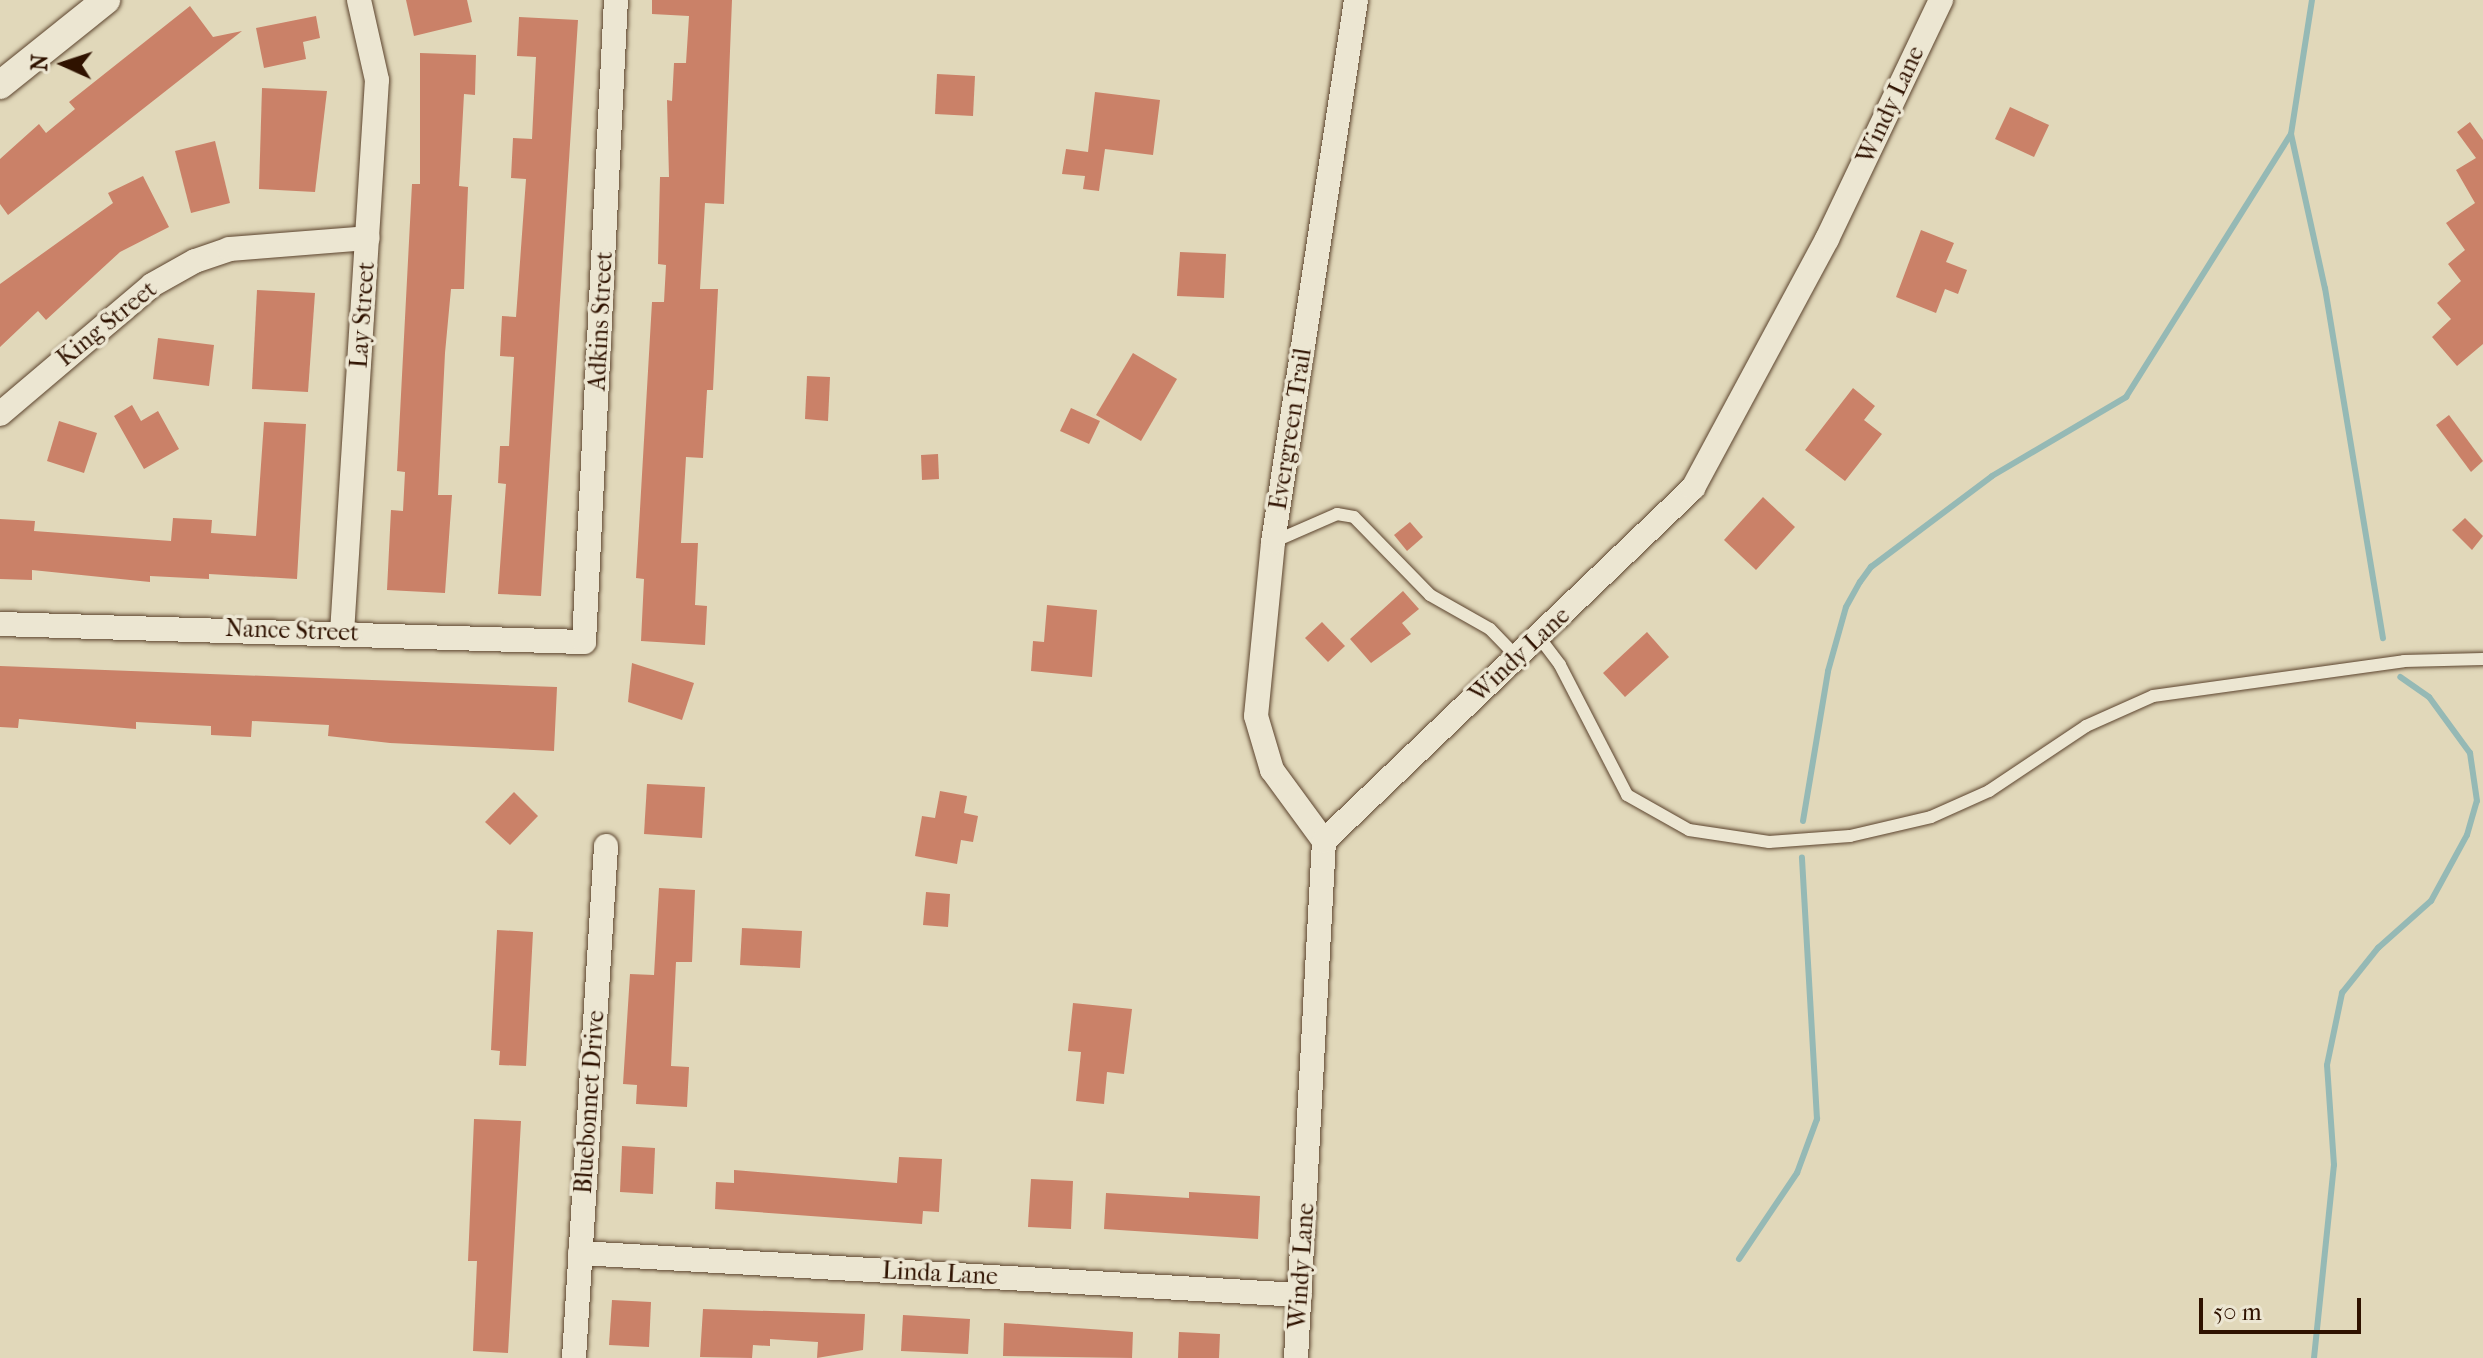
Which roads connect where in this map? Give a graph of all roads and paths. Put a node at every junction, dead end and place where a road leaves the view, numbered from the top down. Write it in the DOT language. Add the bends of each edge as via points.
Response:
graph roads {
  1 [pos="106,0"];
  2 [pos="359,0"];
  3 [pos="616,0"];
  4 [pos="1356,0"];
  5 [pos="1941,0"];
  6 [pos="0,85"];
  7 [pos="368,238"];
  8 [pos="0,414"];
  9 [pos="1273,542"];
  10 [pos="0,624"];
  11 [pos="342,633"];
  12 [pos="1539,637"];
  13 [pos="584,642"];
  14 [pos="1514,654"];
  15 [pos="2483,659"];
  16 [pos="1324,841"];
  17 [pos="606,846"];
  18 [pos="580,1253"];
  19 [pos="1300,1295"];
  20 [pos="574,1358"];
  21 [pos="1296,1358"];
  1 -- 6 [label="street"];
  2 -- 7 [label="street, Lay Street" via="377,80"];
  3 -- 13 [label="street, Adkins Street"];
  4 -- 9 [label="street, Evergreen Trail"];
  5 -- 12 [label="street, Windy Lane" via="1827,239 1693,488"];
  7 -- 8 [label="street, King Street" via="229,249 195,261 152,285"];
  7 -- 11 [label="street, Lay Street"];
  9 -- 14 [label="lane" via="1337,514 1354,517 1430,595 1490,629"];
  9 -- 16 [label="street, Evergreen Trail" via="1256,716 1272,770"];
  10 -- 11 [label="street, Nance Street"];
  11 -- 13 [label="street, Nance Street"];
  12 -- 14 [label="street, Windy Lane"];
  12 -- 15 [label="lane" via="1560,665 1627,795 1689,830 1769,842 1850,836 1931,817 1989,791 2086,726 2153,696 2404,661"];
  14 -- 16 [label="street, Windy Lane"];
  16 -- 19 [label="street, Windy Lane"];
  17 -- 18 [label="street, Bluebonnet Drive"];
  18 -- 19 [label="street, Linda Lane"];
  18 -- 20 [label="street, Bluebonnet Drive"];
  19 -- 21 [label="street, Windy Lane"];
}
